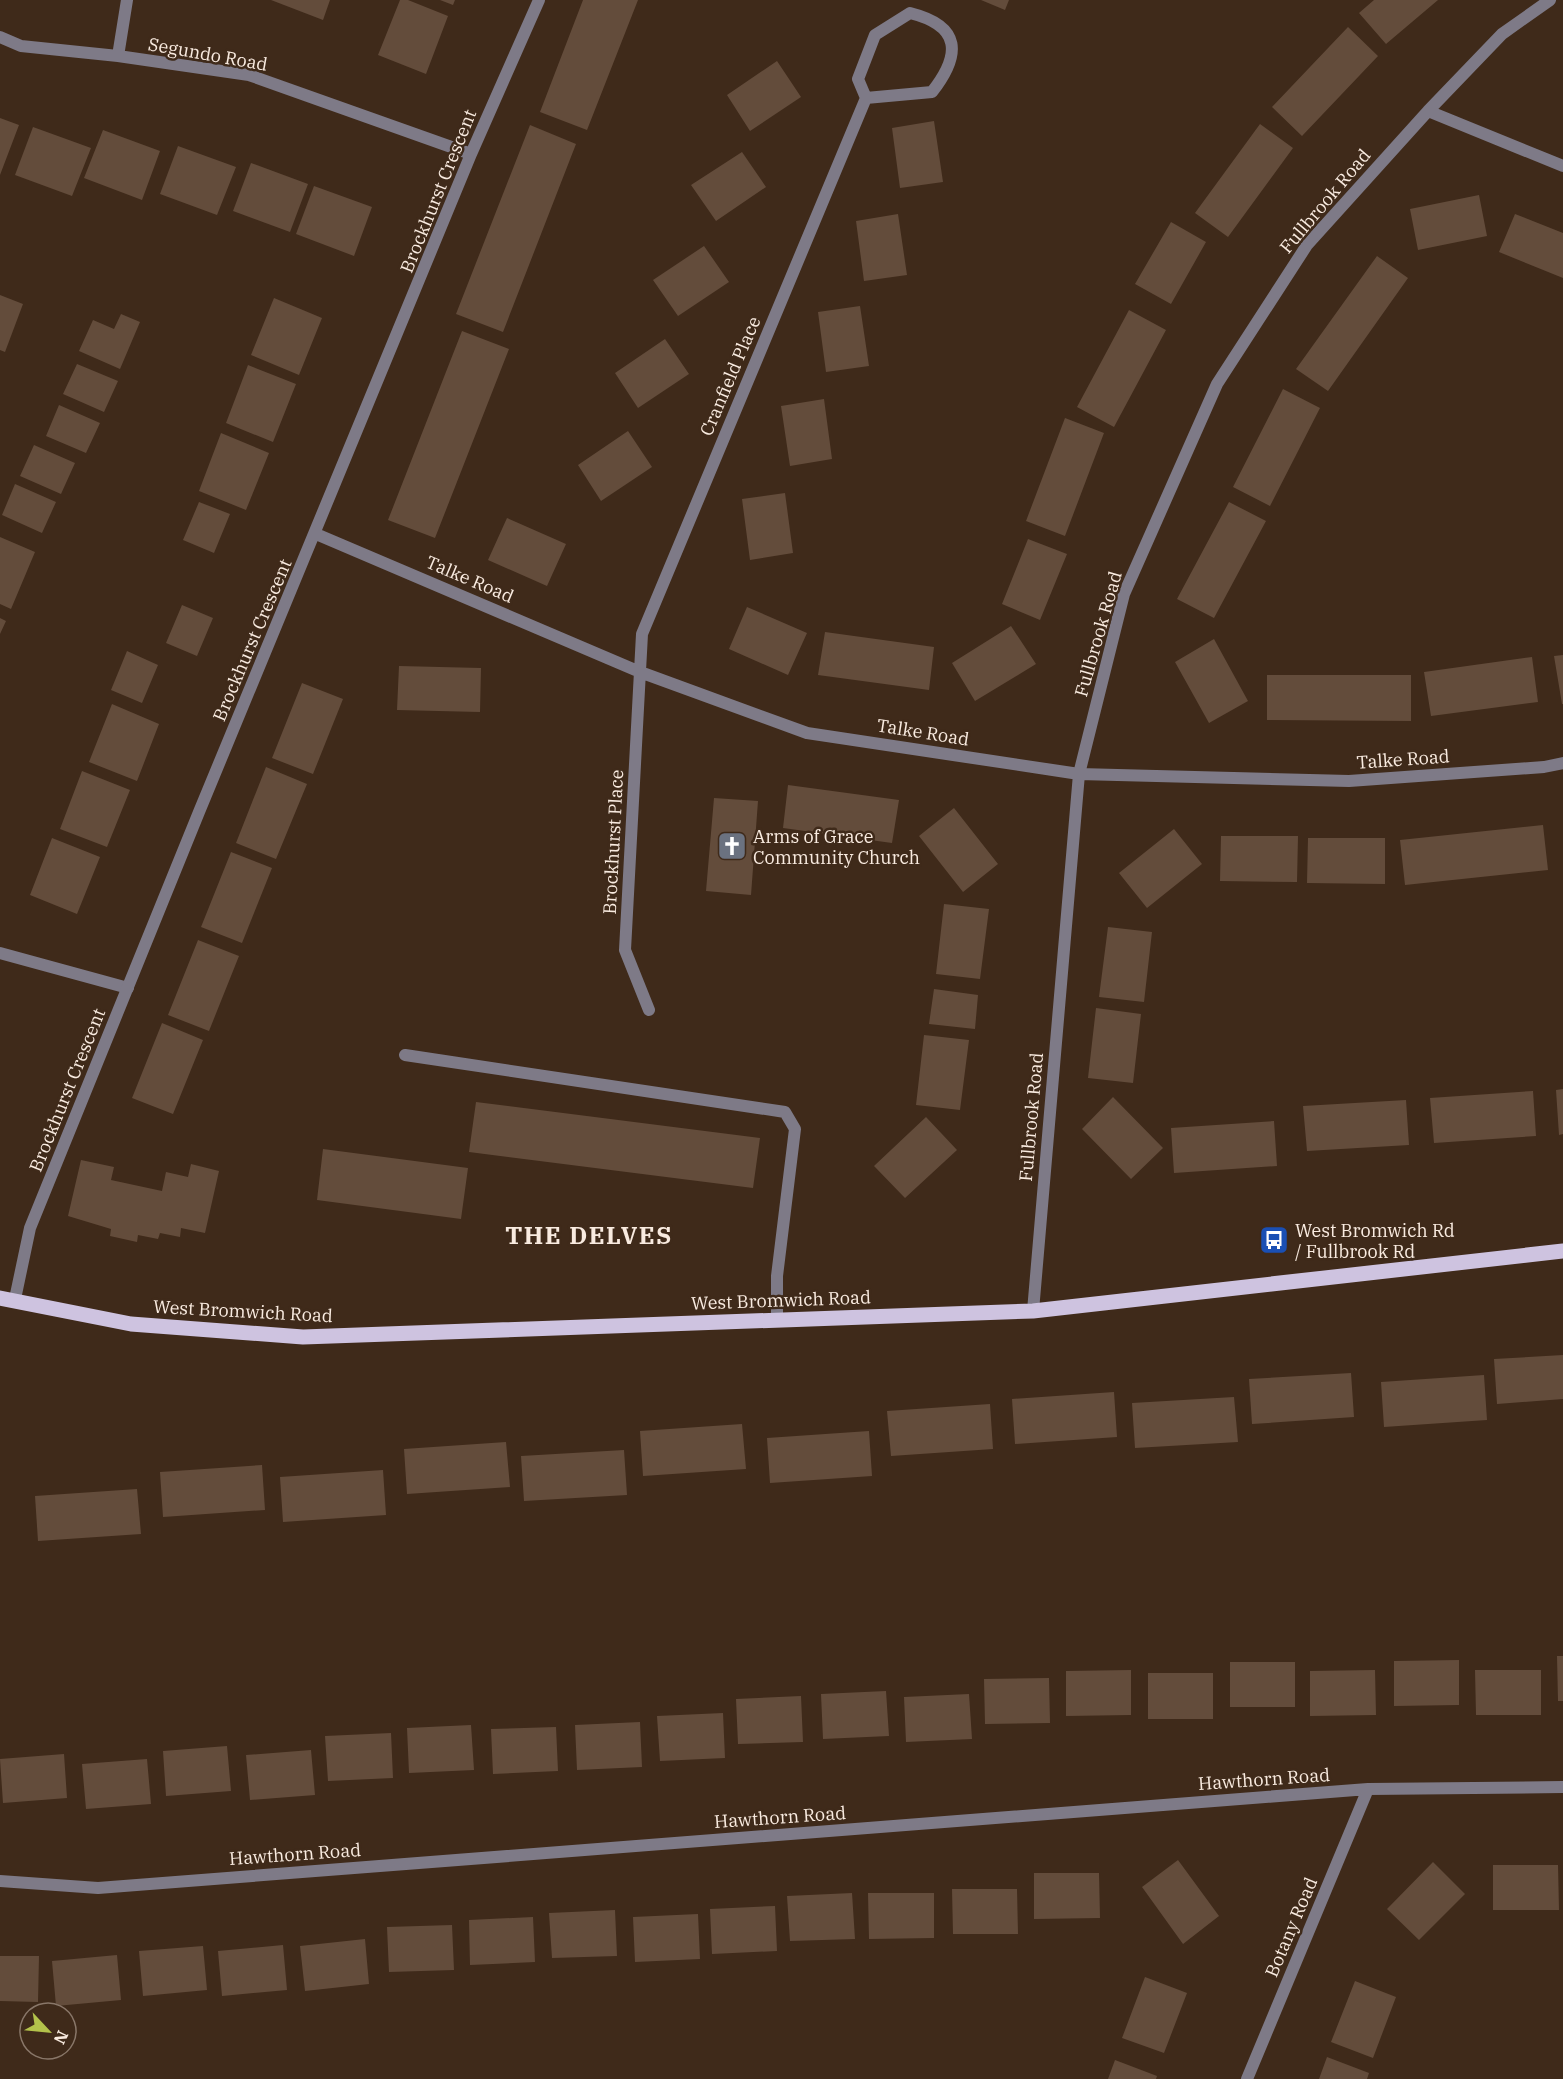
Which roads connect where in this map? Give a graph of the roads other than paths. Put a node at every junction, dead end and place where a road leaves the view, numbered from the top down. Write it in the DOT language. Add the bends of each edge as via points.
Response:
graph roads {
  1 [pos="127,0"];
  2 [pos="539,0"];
  3 [pos="1550,0"];
  4 [pos="0,37"];
  5 [pos="118,56"];
  6 [pos="866,98"];
  7 [pos="1428,111"];
  8 [pos="471,154"];
  9 [pos="1563,166"];
  10 [pos="316,534"];
  11 [pos="640,672"];
  12 [pos="1563,763"];
  13 [pos="1079,774"];
  14 [pos="0,953"];
  15 [pos="128,988"];
  16 [pos="649,1010"];
  17 [pos="405,1055"];
  18 [pos="1563,1251"];
  19 [pos="7,1299"];
  20 [pos="1033,1311"];
  21 [pos="777,1320"];
  22 [pos="1563,1787"];
  23 [pos="1368,1789"];
  24 [pos="0,1881"];
  25 [pos="1247,2079"];
  1 -- 5 [label="street"];
  2 -- 8 [label="street, Brockhurst Crescent"];
  3 -- 7 [label="street, Fullbrook Road" via="1502,34"];
  4 -- 5 [label="street, Segundo Road" via="21,46"];
  5 -- 8 [label="street, Segundo Road" via="249,75"];
  6 -- 6 [label="street" via="932,92 947,72 953,55 942,26 910,13 875,34 858,79"];
  6 -- 11 [label="street, Cranfield Place" via="642,634"];
  7 -- 9 [label="street"];
  7 -- 13 [label="street, Fullbrook Road" via="1307,245 1217,384 1125,594"];
  8 -- 10 [label="street, Brockhurst Crescent"];
  10 -- 11 [label="street, Talke Road"];
  10 -- 15 [label="street, Brockhurst Crescent"];
  11 -- 13 [label="street, Talke Road" via="807,733"];
  11 -- 16 [label="street, Brockhurst Place" via="626,950"];
  12 -- 13 [label="street, Talke Road" via="1349,781"];
  13 -- 20 [label="street, Fullbrook Road"];
  14 -- 15 [label="street"];
  15 -- 19 [label="street, Brockhurst Crescent" via="30,1228"];
  17 -- 21 [label="street" via="785,1112 795,1129 777,1276"];
  18 -- 20 [label="main road, West Bromwich Road"];
  19 -- 21 [label="main road, West Bromwich Road" via="131,1324 303,1337"];
  20 -- 21 [label="main road, West Bromwich Road"];
  22 -- 23 [label="street, Hawthorn Road"];
  23 -- 24 [label="street, Hawthorn Road" via="98,1888"];
  23 -- 25 [label="street, Botany Road"];
}
